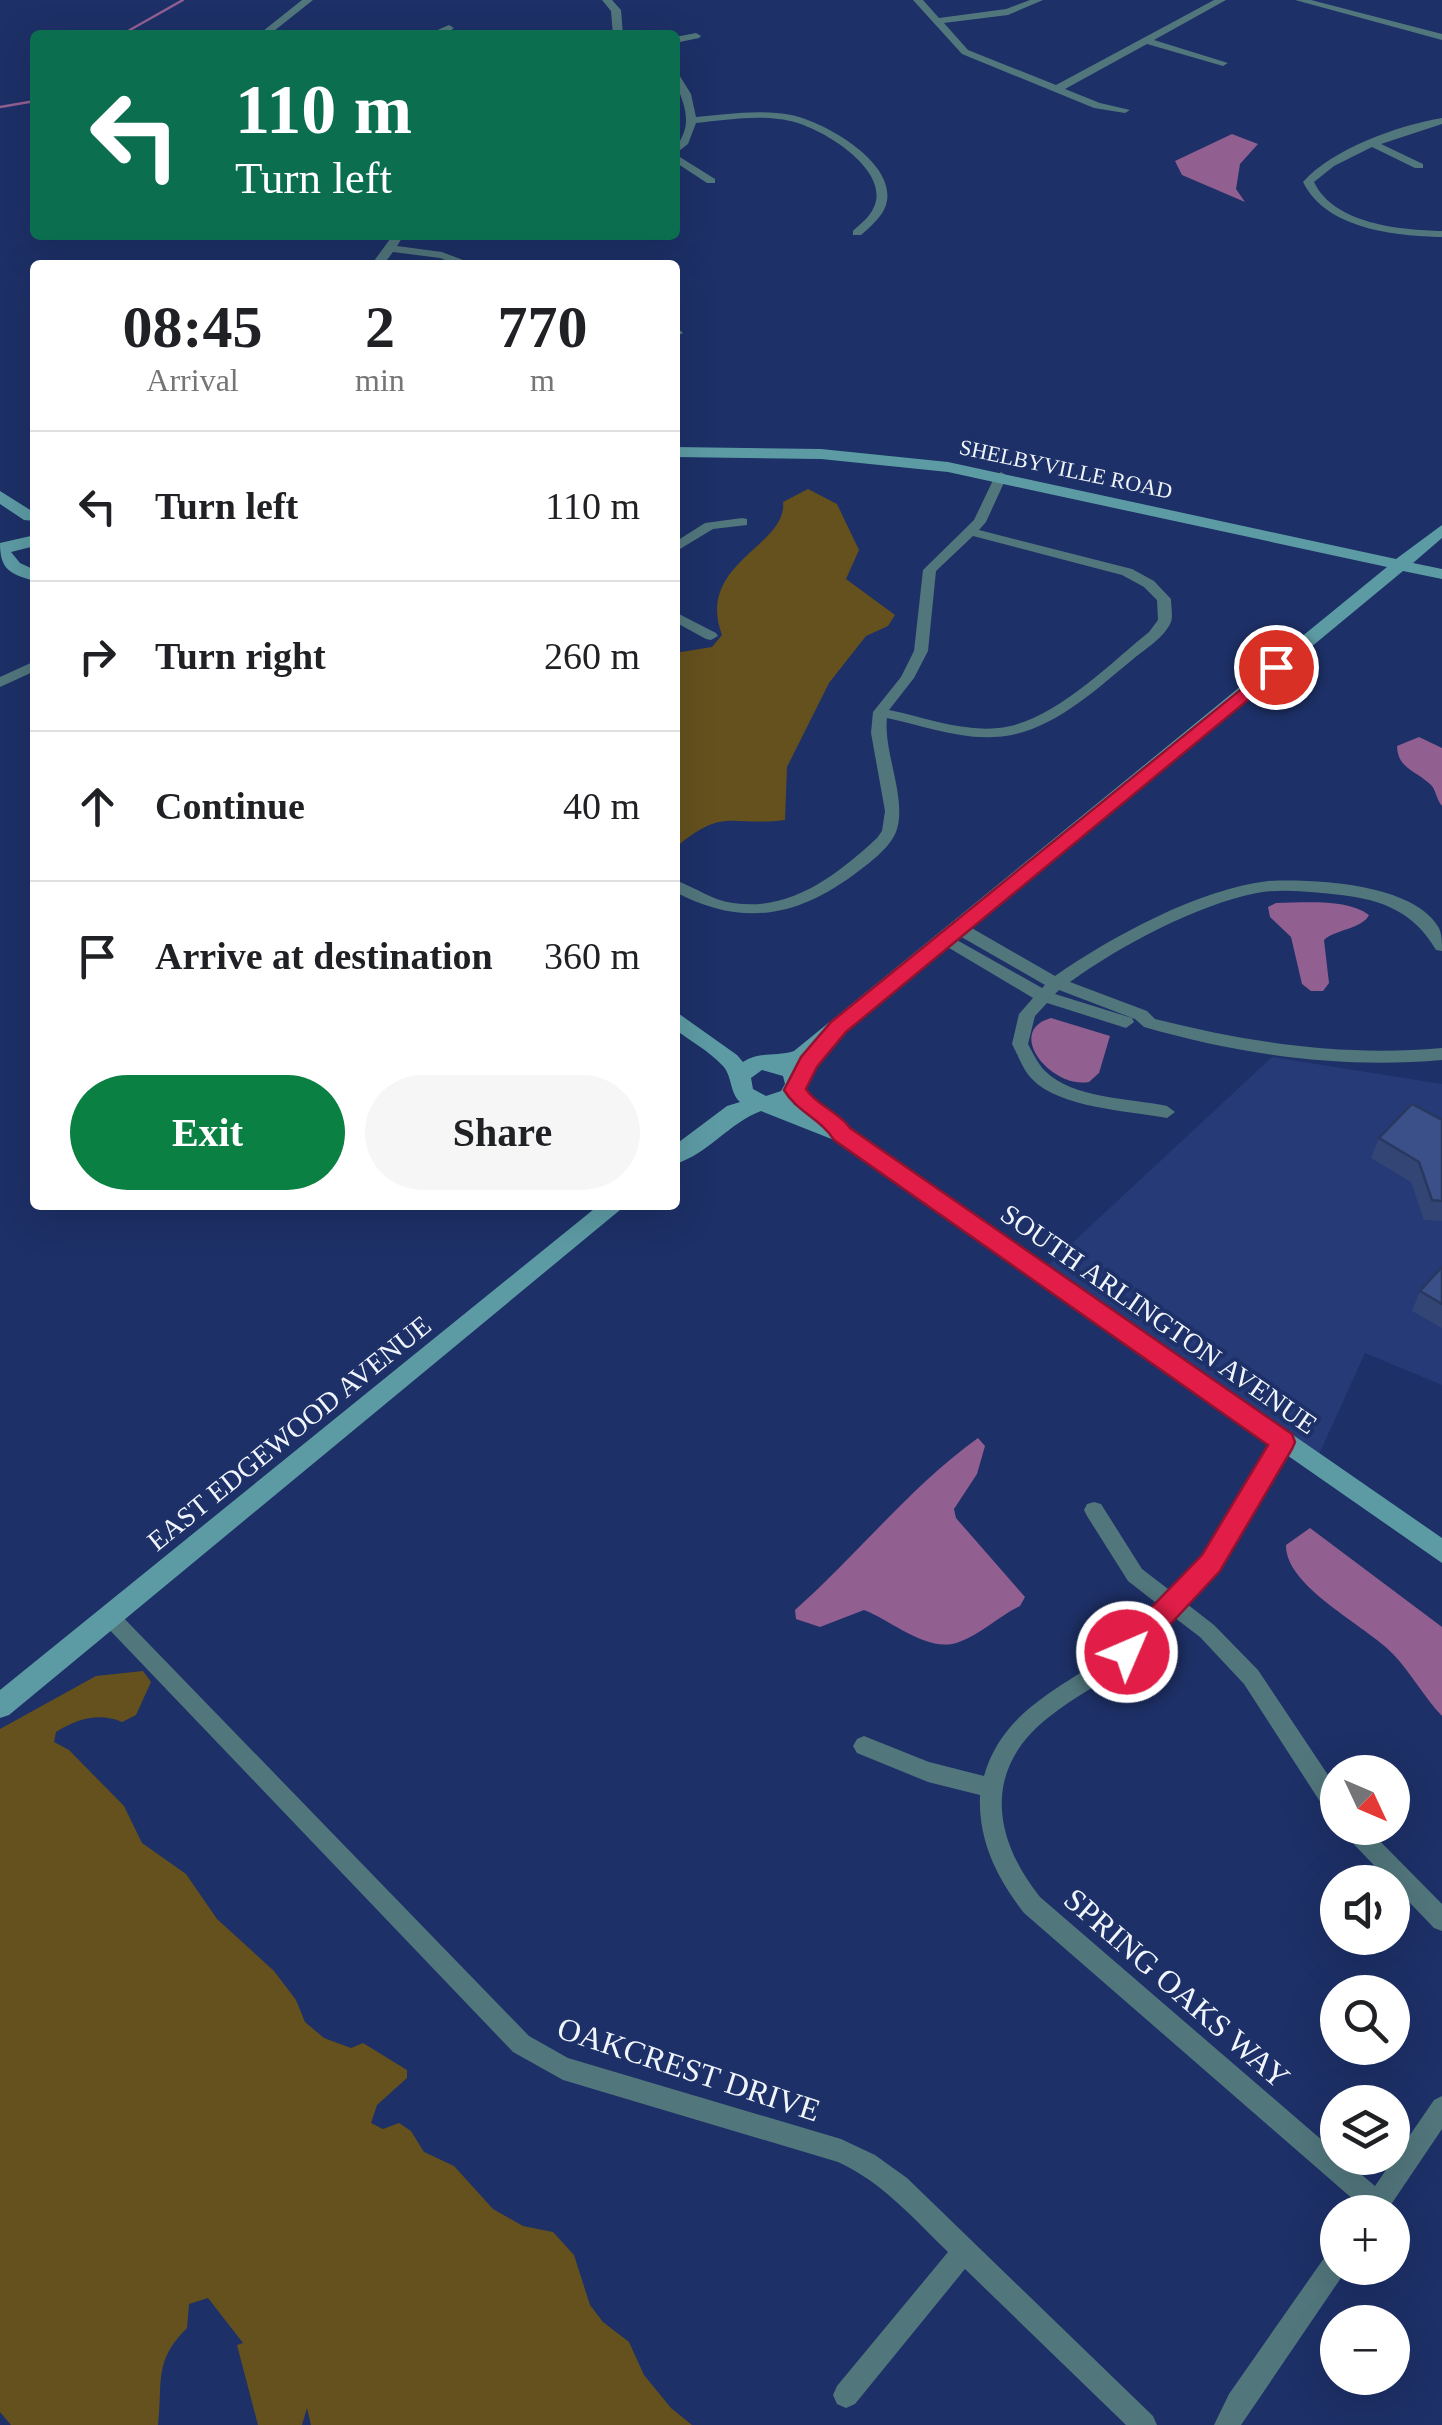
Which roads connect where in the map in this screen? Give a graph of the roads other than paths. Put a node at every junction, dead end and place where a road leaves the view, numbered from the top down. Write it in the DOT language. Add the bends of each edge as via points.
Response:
graph roads {
  1 [pos="308,0"];
  2 [pos="606,0"];
  3 [pos="918,0"];
  4 [pos="1038,0"];
  5 [pos="1221,0"];
  6 [pos="1300,0"];
  7 [pos="937,21"];
  8 [pos="449,28"];
  9 [pos="274,30"];
  10 [pos="444,30"];
  11 [pos="618,30"];
  12 [pos="696,36"];
  13 [pos="1442,37"];
  14 [pos="680,39"];
  15 [pos="1146,40"];
  16 [pos="1223,62"];
  17 [pos="680,88"];
  18 [pos="1056,89"];
  19 [pos="1126,110"];
  20 [pos="692,120"];
  21 [pos="1442,121"];
  22 [pos="1373,144"];
  23 [pos="680,148"];
  24 [pos="680,158"];
  25 [pos="1419,166"];
  26 [pos="711,181"];
  27 [pos="857,233"];
  28 [pos="1442,234"];
  29 [pos="396,240"];
  30 [pos="391,248"];
  31 [pos="381,260"];
  32 [pos="455,260"];
  33 [pos="680,452"];
  34 [pos="1001,476"];
  35 [pos="0,496"];
  36 [pos="0,506"];
  37 [pos="30,517"];
  38 [pos="1,518"];
  39 [pos="30,518"];
  40 [pos="742,522"];
  41 [pos="1442,530"];
  42 [pos="971,532"];
  43 [pos="30,543"];
  44 [pos="680,545"];
  45 [pos="30,546"];
  46 [pos="0,549"];
  47 [pos="1400,564"];
  48 [pos="30,569"];
  49 [pos="30,572"];
  50 [pos="1442,574"];
  51 [pos="680,619"];
  52 [pos="711,636"];
  53 [pos="30,668"];
  54 [pos="0,683"];
  55 [pos="880,712"];
  56 [pos="680,887"];
  57 [pos="949,933"];
  58 [pos="1442,946"];
  59 [pos="1050,990"];
  60 [pos="680,1021"];
  61 [pos="839,1027"];
  62 [pos="702,1036"];
  63 [pos="1442,1054"];
  64 [pos="771,1063"];
  65 [pos="740,1081"];
  66 [pos="796,1086"];
  67 [pos="765,1103"];
  68 [pos="1166,1112"];
  69 [pos="842,1134"];
  70 [pos="700,1137"];
  71 [pos="680,1152"];
  72 [pos="609,1210"];
  73 [pos="1283,1442"];
  74 [pos="1094,1510"];
  75 [pos="1442,1552"];
  76 [pos="1173,1606"];
  77 [pos="110,1617"];
  78 [pos="0,1706"];
  79 [pos="864,1746"];
  80 [pos="1320,1782"];
  81 [pos="991,1788"];
  82 [pos="1369,1845"];
  83 [pos="1442,1920"];
  84 [pos="1442,2108"];
  85 [pos="1359,2195"];
  86 [pos="1383,2195"];
  87 [pos="964,2252"];
  88 [pos="1320,2285"];
  89 [pos="846,2396"];
  90 [pos="1144,2425"];
  91 [pos="1227,2425"];
  1 -- 9 [label="street"];
  2 -- 11 [label="street" via="616,10"];
  3 -- 7 [label="street"];
  4 -- 7 [label="street" via="1008,12"];
  5 -- 15 [label="street"];
  6 -- 13 [label="street"];
  7 -- 18 [label="street" via="966,52"];
  8 -- 10 [label="street"];
  12 -- 14 [label="street"];
  15 -- 16 [label="street"];
  15 -- 18 [label="street"];
  17 -- 20 [label="street"];
  18 -- 19 [label="street"];
  20 -- 23 [label="street" via="691,136"];
  20 -- 27 [label="street" via="789,118 838,137 882,191 880,206"];
  21 -- 22 [label="street"];
  22 -- 25 [label="street"];
  22 -- 28 [label="street" via="1311,177 1310,192 1382,228"];
  24 -- 26 [label="street"];
  29 -- 30 [label="street"];
  30 -- 31 [label="street"];
  30 -- 32 [label="street"];
  33 -- 34 [label="main road, SHELBYVILLE ROAD" via="821,454"];
  34 -- 42 [label="street"];
  34 -- 47 [label="main road, SHELBYVILLE ROAD"];
  35 -- 37 [label="main road"];
  36 -- 38 [label="main road"];
  38 -- 39 [label="main road"];
  40 -- 44 [label="street" via="710,526"];
  41 -- 47 [label="main road"];
  42 -- 55 [label="street" via="930,570 921,651"];
  42 -- 55 [label="street" via="1136,576 1164,599 1165,620 1154,635 1022,729 975,732"];
  43 -- 46 [label="main road"];
  45 -- 48 [label="main road" via="24,562"];
  46 -- 49 [label="main road" via="14,567"];
  47 -- 50 [label="main road, SHELBYVILLE ROAD"];
  47 -- 57 [label="main road"];
  51 -- 52 [label="street"];
  53 -- 54 [label="street"];
  55 -- 56 [label="street" via="892,811 882,842 802,901 750,910 707,902"];
  57 -- 59 [label="street"];
  57 -- 61 [label="main road"];
  58 -- 59 [label="street" via="1414,912 1376,894 1262,888 1107,948"];
  59 -- 63 [label="street" via="1136,1025 1150,1022 1299,1056"];
  59 -- 68 [label="street" via="1020,1028 1022,1053 1033,1070 1068,1091"];
  60 -- 62 [label="main road"];
  61 -- 64 [label="main road" via="801,1056"];
  61 -- 66 [label="main road"];
  62 -- 64 [label="main road"];
  62 -- 65 [label="main road" via="730,1060"];
  64 -- 65 [label="main road" via="749,1066"];
  64 -- 66 [label="main road" via="792,1071"];
  65 -- 67 [label="main road" via="745,1096"];
  65 -- 70 [label="main road"];
  66 -- 67 [label="main road" via="786,1099"];
  66 -- 69 [label="main road, SOUTH ARLINGTON AVENUE" via="804,1104"];
  67 -- 69 [label="main road, SOUTH ARLINGTON AVENUE"];
  67 -- 70 [label="main road" via="735,1112"];
  69 -- 73 [label="main road, SOUTH ARLINGTON AVENUE"];
  70 -- 71 [label="main road"];
  72 -- 77 [label="main road, EAST EDGEWOOD AVENUE"];
  73 -- 75 [label="main road, SOUTH ARLINGTON AVENUE"];
  73 -- 76 [label="street" via="1211,1563"];
  74 -- 76 [label="street" via="1124,1562"];
  76 -- 80 [label="street" via="1251,1677"];
  76 -- 81 [label="street" via="1123,1656 1031,1719 1008,1742"];
  77 -- 78 [label="main road, EAST EDGEWOOD AVENUE"];
  77 -- 87 [label="street, OAKCREST DRIVE" via="527,2049 563,2068 854,2157 892,2182"];
  79 -- 81 [label="street"];
  81 -- 85 [label="street, SPRING OAKS WAY" via="996,1849 1032,1905"];
  82 -- 83 [label="street"];
  84 -- 86 [label="street"];
  87 -- 89 [label="street"];
  87 -- 90 [label="street, OAKCREST DRIVE"];
  88 -- 91 [label="street"];
}
